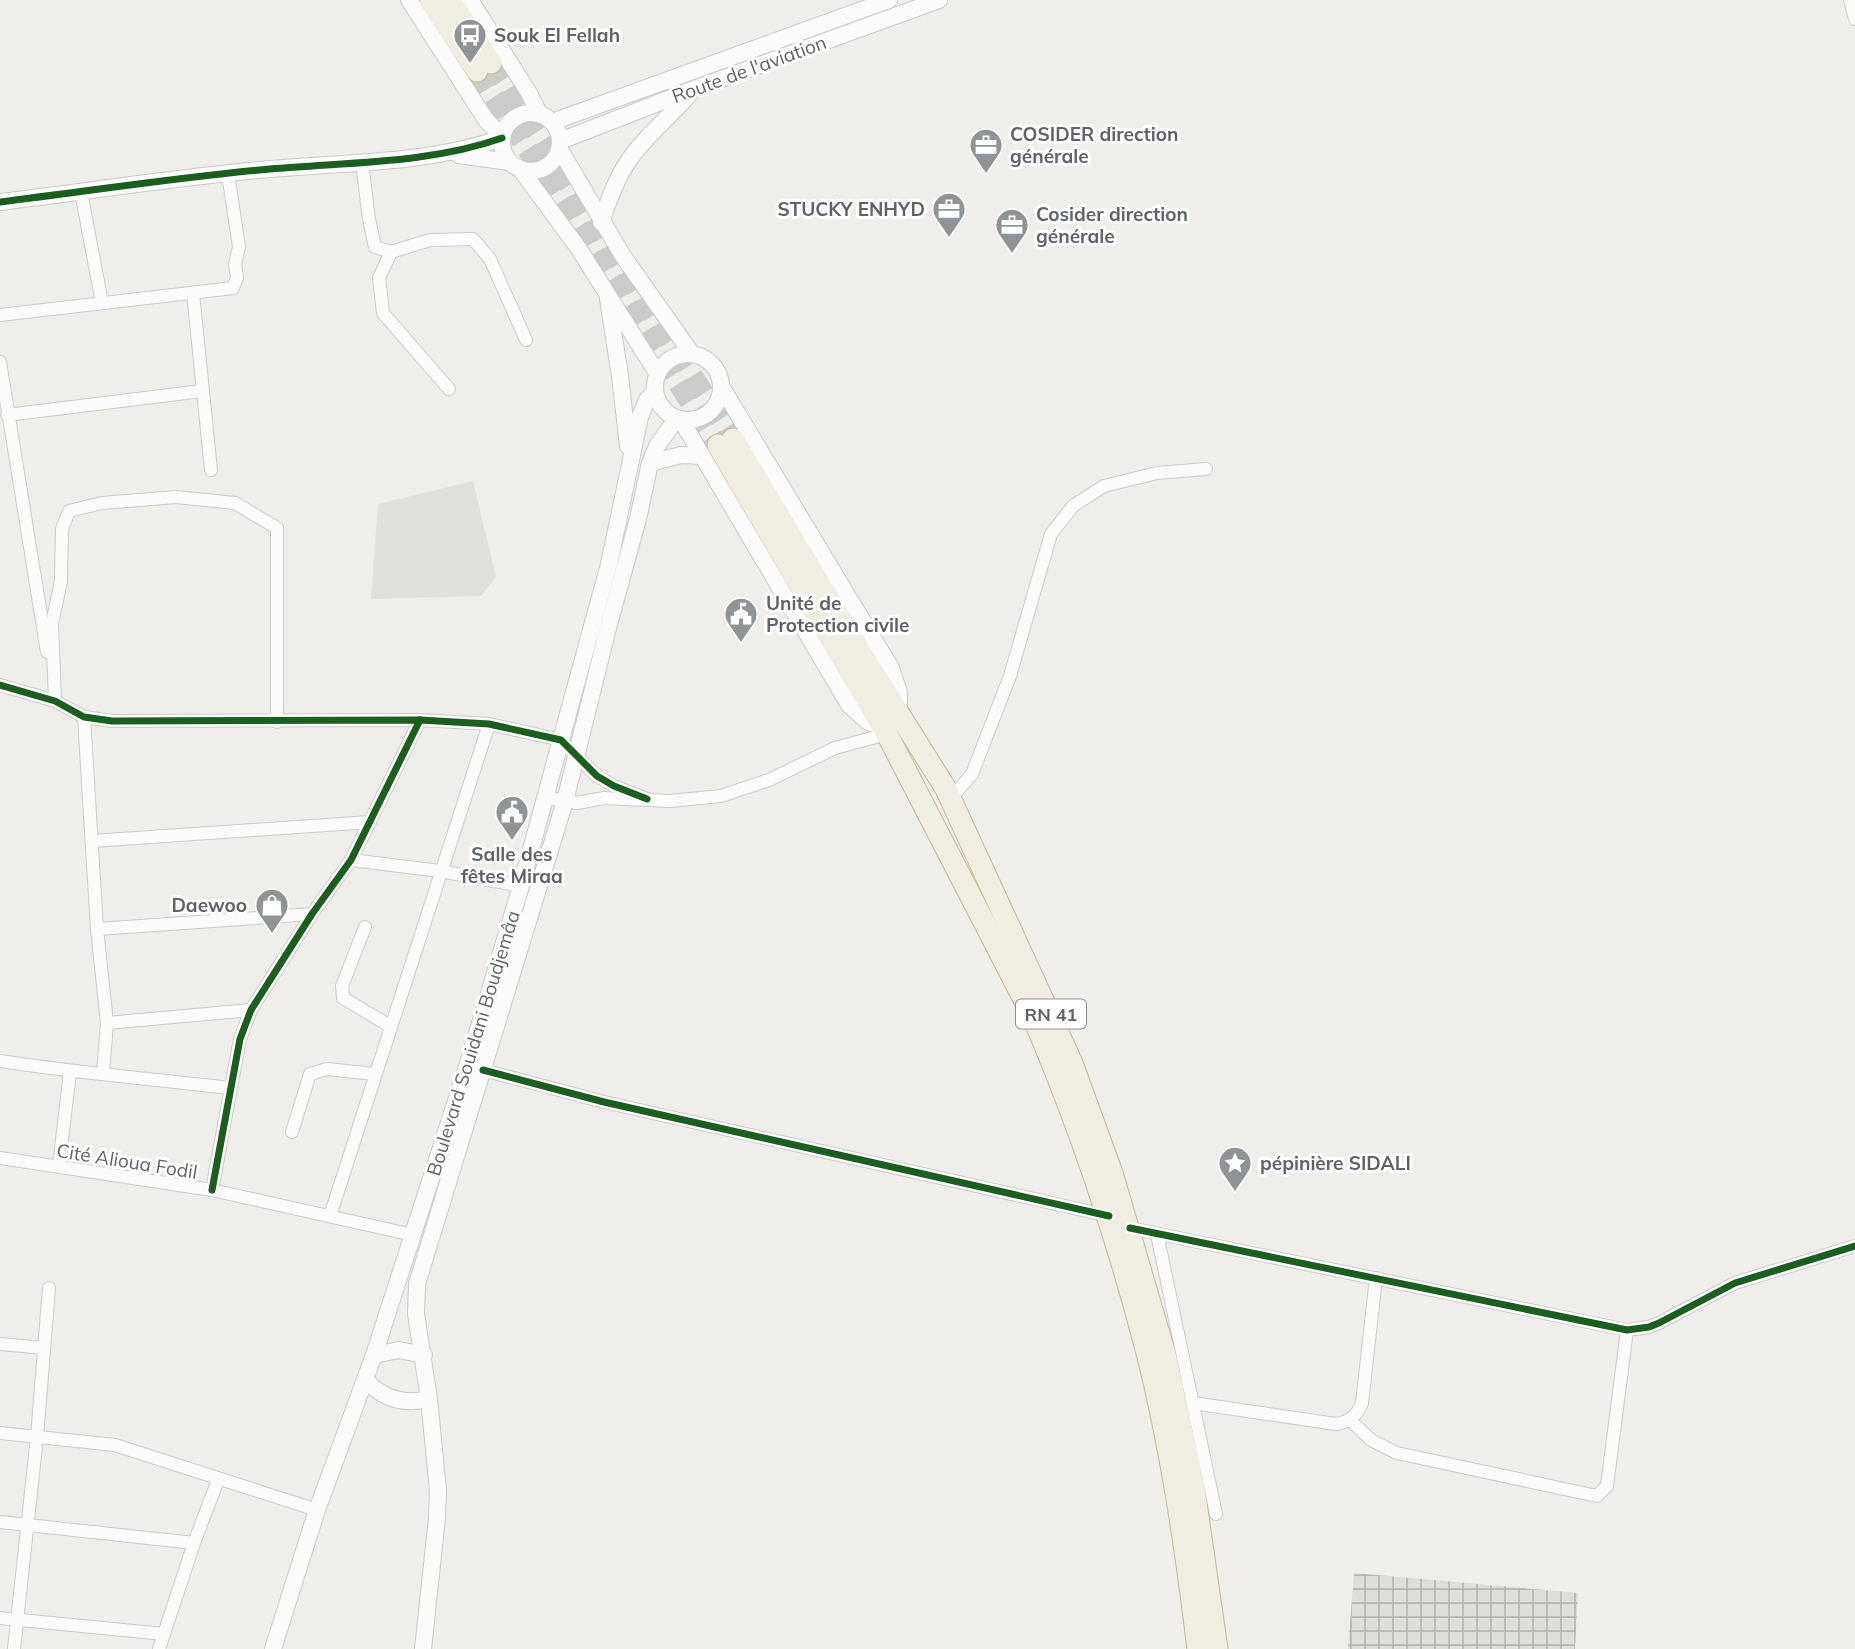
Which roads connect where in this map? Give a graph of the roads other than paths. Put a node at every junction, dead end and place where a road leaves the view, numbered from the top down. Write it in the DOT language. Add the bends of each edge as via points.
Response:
graph roads {
  1 [pos="409,0"];
  2 [pos="430,0"];
  3 [pos="450,0"];
  4 [pos="470,0"];
  5 [pos="889,0"];
  6 [pos="939,0"];
  7 [pos="1850,0"];
  8 [pos="1855,19"];
  9 [pos="694,89"];
  10 [pos="546,118"];
  11 [pos="502,137"];
  12 [pos="559,145"];
  13 [pos="436,155"];
  14 [pos="362,163"];
  15 [pos="515,166"];
  16 [pos="228,174"];
  17 [pos="80,192"];
  18 [pos="0,202"];
  19 [pos="601,222"];
  20 [pos="391,252"];
  21 [pos="606,289"];
  22 [pos="192,293"];
  23 [pos="102,303"];
  24 [pos="0,315"];
  25 [pos="526,340"];
  26 [pos="692,354"];
  27 [pos="0,362"];
  28 [pos="657,373"];
  29 [pos="721,386"];
  30 [pos="449,389"];
  31 [pos="655,390"];
  32 [pos="201,391"];
  33 [pos="8,415"];
  34 [pos="679,419"];
  35 [pos="718,447"];
  36 [pos="630,463"];
  37 [pos="650,463"];
  38 [pos="1206,469"];
  39 [pos="211,470"];
  40 [pos="0,685"];
  41 [pos="55,701"];
  42 [pos="84,717"];
  43 [pos="420,720"];
  44 [pos="277,722"];
  45 [pos="489,724"];
  46 [pos="890,726"];
  47 [pos="561,740"];
  48 [pos="576,757"];
  49 [pos="545,797"];
  50 [pos="951,797"];
  51 [pos="647,799"];
  52 [pos="565,802"];
  53 [pos="370,822"];
  54 [pos="92,841"];
  55 [pos="351,860"];
  56 [pos="440,871"];
  57 [pos="521,886"];
  58 [pos="312,914"];
  59 [pos="365,927"];
  60 [pos="97,929"];
  61 [pos="251,1010"];
  62 [pos="107,1023"];
  63 [pos="390,1026"];
  64 [pos="0,1061"];
  65 [pos="483,1070"];
  66 [pos="70,1072"];
  67 [pos="103,1073"];
  68 [pos="375,1074"];
  69 [pos="230,1088"];
  70 [pos="292,1132"];
  71 [pos="0,1158"];
  72 [pos="59,1165"];
  73 [pos="212,1190"];
  74 [pos="330,1216"];
  75 [pos="1109,1216"];
  76 [pos="1130,1228"];
  77 [pos="1157,1234"];
  78 [pos="413,1235"];
  79 [pos="1855,1246"];
  80 [pos="1376,1279"];
  81 [pos="49,1288"];
  82 [pos="1627,1330"];
  83 [pos="0,1344"];
  84 [pos="44,1348"];
  85 [pos="374,1355"];
  86 [pos="424,1355"];
  87 [pos="366,1380"];
  88 [pos="429,1399"];
  89 [pos="1193,1403"];
  90 [pos="1350,1420"];
  91 [pos="0,1433"];
  92 [pos="37,1437"];
  93 [pos="218,1480"];
  94 [pos="317,1510"];
  95 [pos="1216,1514"];
  96 [pos="0,1522"];
  97 [pos="29,1524"];
  98 [pos="194,1543"];
  99 [pos="0,1618"];
  100 [pos="18,1619"];
  101 [pos="164,1634"];
  102 [pos="14,1649"];
  103 [pos="159,1649"];
  104 [pos="273,1649"];
  105 [pos="423,1649"];
  106 [pos="1198,1649"];
  107 [pos="1217,1649"];
  1 -- 11 [label="main road" via="486,120"];
  2 -- 3 [label="highway" via="484,67"];
  4 -- 10 [label="main road"];
  5 -- 10 [label="main road"];
  6 -- 9 [label="main road, Route de l'aviation"];
  7 -- 8 [label="street"];
  9 -- 12 [label="main road, Route de l'aviation"];
  9 -- 19 [label="main road" via="627,163"];
  10 -- 11 [label="main road" via="533,113 519,115"];
  10 -- 12 [label="main road" via="557,131"];
  11 -- 13 [label="main road"];
  11 -- 15 [label="main road" via="502,147"];
  12 -- 15 [label="main road" via="548,166 535,171"];
  12 -- 19 [label="main road"];
  13 -- 14 [label="main road"];
  13 -- 15 [label="main road" via="479,157"];
  14 -- 16 [label="main road"];
  14 -- 20 [label="street" via="375,247"];
  15 -- 21 [label="main road"];
  16 -- 17 [label="main road"];
  16 -- 22 [label="street" via="239,247 237,278 233,288"];
  17 -- 18 [label="main road"];
  17 -- 23 [label="street"];
  19 -- 26 [label="main road"];
  20 -- 25 [label="street" via="430,240 473,239 490,259"];
  20 -- 30 [label="street" via="379,278 383,313"];
  21 -- 28 [label="main road"];
  21 -- 36 [label="main road"];
  22 -- 23 [label="street"];
  22 -- 32 [label="street"];
  23 -- 24 [label="street"];
  26 -- 28 [label="main road" via="675,356"];
  26 -- 29 [label="main road" via="716,368"];
  27 -- 33 [label="street"];
  28 -- 31 [label="main road"];
  29 -- 34 [label="main road" via="718,402 706,415"];
  29 -- 46 [label="main road" via="891,668 899,692"];
  31 -- 34 [label="main road" via="664,410"];
  31 -- 36 [label="main road, Boulevard Souidani Boudjemâa" via="643,408"];
  32 -- 33 [label="street"];
  32 -- 39 [label="street"];
  33 -- 41 [label="street"];
  34 -- 35 [label="main road"];
  34 -- 37 [label="main road, Boulevard Souidani Boudjemâa" via="657,446"];
  35 -- 37 [label="main road"];
  35 -- 46 [label="highway, RN 41"];
  36 -- 47 [label="main road, Boulevard Souidani Boudjemâa"];
  37 -- 48 [label="main road, Boulevard Souidani Boudjemâa"];
  38 -- 50 [label="street" via="1157,473 1104,486 1073,506 1051,534 1010,676 972,774"];
  40 -- 41 [label="street"];
  41 -- 42 [label="street"];
  41 -- 44 [label="street" via="52,624 61,581 62,529 69,511 102,503 176,497 211,500 235,503 276,528"];
  42 -- 44 [label="street" via="139,723"];
  42 -- 54 [label="street"];
  43 -- 44 [label="street"];
  43 -- 45 [label="street"];
  43 -- 53 [label="street"];
  45 -- 47 [label="street"];
  45 -- 56 [label="street"];
  46 -- 50 [label="highway, RN 41"];
  46 -- 51 [label="street" via="769,780 721,796"];
  46 -- 75 [label="highway, RN 41" via="1033,1017"];
  47 -- 48 [label="street"];
  47 -- 49 [label="main road, Boulevard Souidani Boudjemâa"];
  48 -- 51 [label="street" via="605,781"];
  48 -- 52 [label="main road, Boulevard Souidani Boudjemâa"];
  49 -- 52 [label="street"];
  49 -- 57 [label="main road, Boulevard Souidani Boudjemâa"];
  50 -- 76 [label="highway, RN 41" via="1072,1063"];
  51 -- 52 [label="street"];
  52 -- 65 [label="main road, Boulevard Souidani Boudjemâa"];
  53 -- 54 [label="street"];
  53 -- 55 [label="street"];
  54 -- 60 [label="street"];
  55 -- 56 [label="street"];
  55 -- 58 [label="street"];
  56 -- 57 [label="street"];
  56 -- 63 [label="street"];
  57 -- 78 [label="main road, Boulevard Souidani Boudjemâa"];
  58 -- 60 [label="street"];
  58 -- 61 [label="street"];
  59 -- 63 [label="street" via="342,986 343,998"];
  60 -- 62 [label="street"];
  61 -- 62 [label="street"];
  61 -- 69 [label="street"];
  62 -- 67 [label="street"];
  63 -- 68 [label="street"];
  64 -- 66 [label="street"];
  65 -- 75 [label="street" via="604,1102"];
  65 -- 86 [label="main road, Boulevard Souidani Boudjemâa" via="417,1284 416,1314"];
  66 -- 67 [label="street"];
  66 -- 72 [label="street"];
  67 -- 69 [label="street"];
  68 -- 70 [label="street" via="327,1069 310,1074"];
  68 -- 74 [label="street"];
  69 -- 73 [label="street"];
  71 -- 72 [label="street, Cité Alioua Fodil"];
  72 -- 73 [label="street, Cité Alioua Fodil"];
  73 -- 74 [label="street, Cité Alioua Fodil"];
  74 -- 78 [label="street, Cité Alioua Fodil"];
  75 -- 106 [label="highway, RN 41" via="1163,1423"];
  76 -- 77 [label="street"];
  76 -- 107 [label="highway, RN 41" via="1180,1418"];
  77 -- 80 [label="street"];
  77 -- 89 [label="street"];
  78 -- 85 [label="main road, Boulevard Souidani Boudjemâa"];
  79 -- 82 [label="street" via="1745,1279 1659,1323"];
  80 -- 82 [label="street"];
  80 -- 90 [label="street" via="1362,1403"];
  81 -- 84 [label="street"];
  82 -- 90 [label="street" via="1607,1486 1597,1496 1397,1453 1371,1440"];
  83 -- 84 [label="street"];
  84 -- 92 [label="street"];
  85 -- 86 [label="main road" via="399,1350"];
  85 -- 87 [label="main road, Boulevard Souidani Boudjemâa"];
  86 -- 88 [label="main road"];
  87 -- 88 [label="main road" via="390,1398"];
  87 -- 94 [label="main road, Boulevard Souidani Boudjemâa"];
  88 -- 105 [label="main road" via="438,1490"];
  89 -- 90 [label="street" via="1336,1424"];
  89 -- 95 [label="street"];
  91 -- 92 [label="street"];
  92 -- 93 [label="street" via="115,1445"];
  92 -- 97 [label="street"];
  93 -- 94 [label="street"];
  93 -- 98 [label="street"];
  94 -- 104 [label="main road, Boulevard Souidani Boudjemâa"];
  96 -- 97 [label="street"];
  97 -- 98 [label="street"];
  97 -- 100 [label="street"];
  98 -- 101 [label="street"];
  99 -- 100 [label="street"];
  100 -- 101 [label="street"];
  100 -- 102 [label="street"];
  101 -- 103 [label="street"];
}
